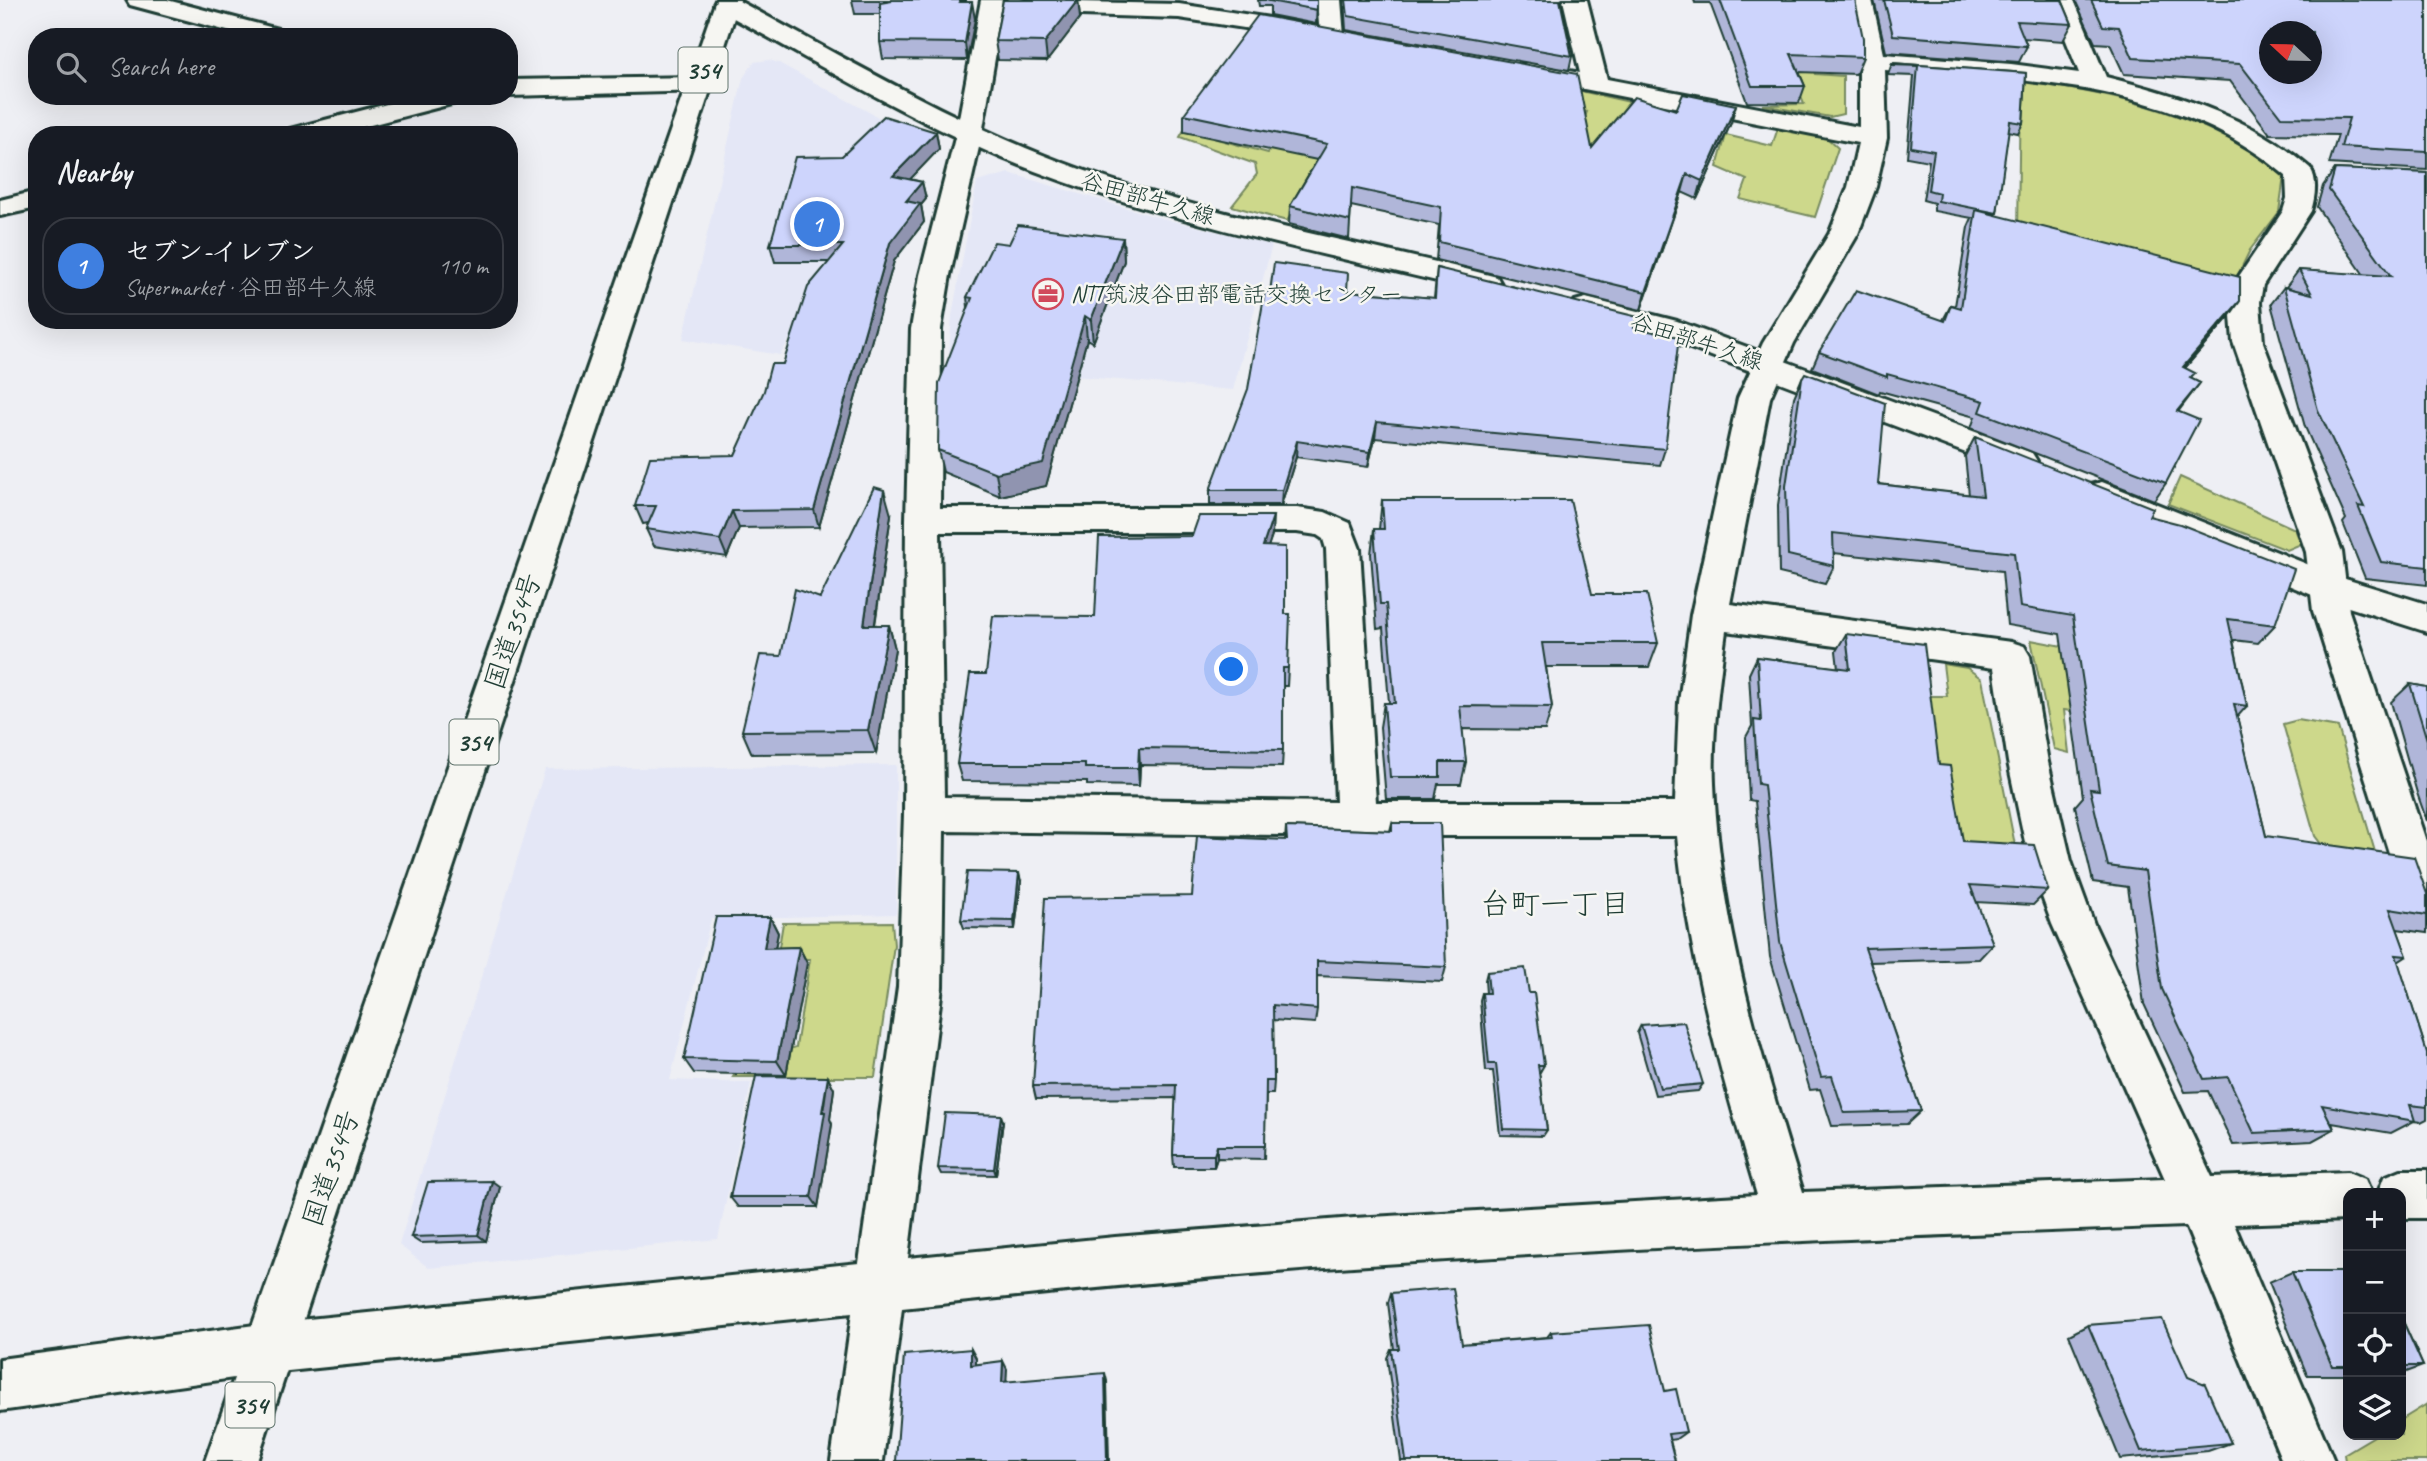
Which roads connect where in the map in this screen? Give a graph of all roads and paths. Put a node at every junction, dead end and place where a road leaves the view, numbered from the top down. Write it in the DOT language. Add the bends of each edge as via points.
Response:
graph roads {
  1 [pos="139,0"];
  2 [pos="1329,0"];
  3 [pos="1576,0"];
  4 [pos="1860,0"];
  5 [pos="2062,0"];
  6 [pos="725,1"];
  7 [pos="992,4"];
  8 [pos="246,28"];
  9 [pos="1332,36"];
  10 [pos="1358,41"];
  11 [pos="1872,61"];
  12 [pos="1503,67"];
  13 [pos="2095,81"];
  14 [pos="1595,84"];
  15 [pos="698,85"];
  16 [pos="518,88"];
  17 [pos="415,105"];
  18 [pos="335,126"];
  19 [pos="969,134"];
  20 [pos="1874,138"];
  21 [pos="28,201"];
  22 [pos="0,208"];
  23 [pos="1519,292"];
  24 [pos="1557,301"];
  25 [pos="1766,363"];
  26 [pos="923,520"];
  27 [pos="2330,588"];
  28 [pos="1709,615"];
  29 [pos="2427,618"];
  30 [pos="924,814"];
  31 [pos="1357,819"];
  32 [pos="1696,820"];
  33 [pos="2427,907"];
  34 [pos="2406,1194"];
  35 [pos="2427,1194"];
  36 [pos="2343,1196"];
  37 [pos="2199,1200"];
  38 [pos="1787,1217"];
  39 [pos="883,1284"];
  40 [pos="269,1348"];
  41 [pos="0,1385"];
  42 [pos="231,1461"];
  43 [pos="857,1461"];
  44 [pos="2308,1461"];
  1 -- 8 [label="main road"];
  2 -- 9 [label="main road"];
  3 -- 14 [label="main road"];
  4 -- 11 [label="main road"];
  5 -- 13 [label="main road"];
  6 -- 15 [label="main road, 国道354号 / 354"];
  6 -- 19 [label="main road, 谷田部牛久線"];
  7 -- 9 [label="main road" via="1210,14"];
  7 -- 19 [label="main road"];
  9 -- 10 [label="main road"];
  11 -- 13 [label="main road"];
  11 -- 20 [label="main road"];
  12 -- 14 [label="main road"];
  13 -- 27 [label="main road" via="2212,118 2314,175 2297,211 2256,268 2245,302 2248,342 2324,552"];
  14 -- 20 [label="main road"];
  15 -- 16 [label="main road"];
  15 -- 40 [label="main road, 国道354号 / 354"];
  17 -- 18 [label="main road"];
  19 -- 23 [label="main road, 谷田部牛久線" via="1070,175 1163,205"];
  19 -- 26 [label="main road" via="926,329"];
  20 -- 25 [label="main road" via="1855,208 1832,256"];
  21 -- 22 [label="main road"];
  24 -- 25 [label="main road, 谷田部牛久線" via="1667,328"];
  25 -- 27 [label="main road, 谷田部牛久線"];
  25 -- 28 [label="main road" via="1748,420"];
  26 -- 30 [label="main road"];
  26 -- 31 [label="main road" via="1297,520 1325,524 1338,532 1343,549"];
  27 -- 29 [label="main road, 谷田部牛久線"];
  27 -- 33 [label="main road" via="2331,611"];
  28 -- 32 [label="main road" via="1697,714"];
  28 -- 37 [label="main road" via="2011,656 2050,861 2084,949"];
  30 -- 31 [label="main road"];
  30 -- 39 [label="main road" via="920,987"];
  31 -- 32 [label="main road"];
  32 -- 38 [label="main road" via="1721,988"];
  34 -- 35 [label="main road"];
  36 -- 37 [label="main road"];
  37 -- 38 [label="main road"];
  37 -- 44 [label="main road"];
  38 -- 39 [label="main road" via="1340,1243"];
  39 -- 40 [label="main road"];
  39 -- 43 [label="main road"];
  40 -- 41 [label="main road"];
  40 -- 42 [label="main road, 国道354号 / 354"];
}
